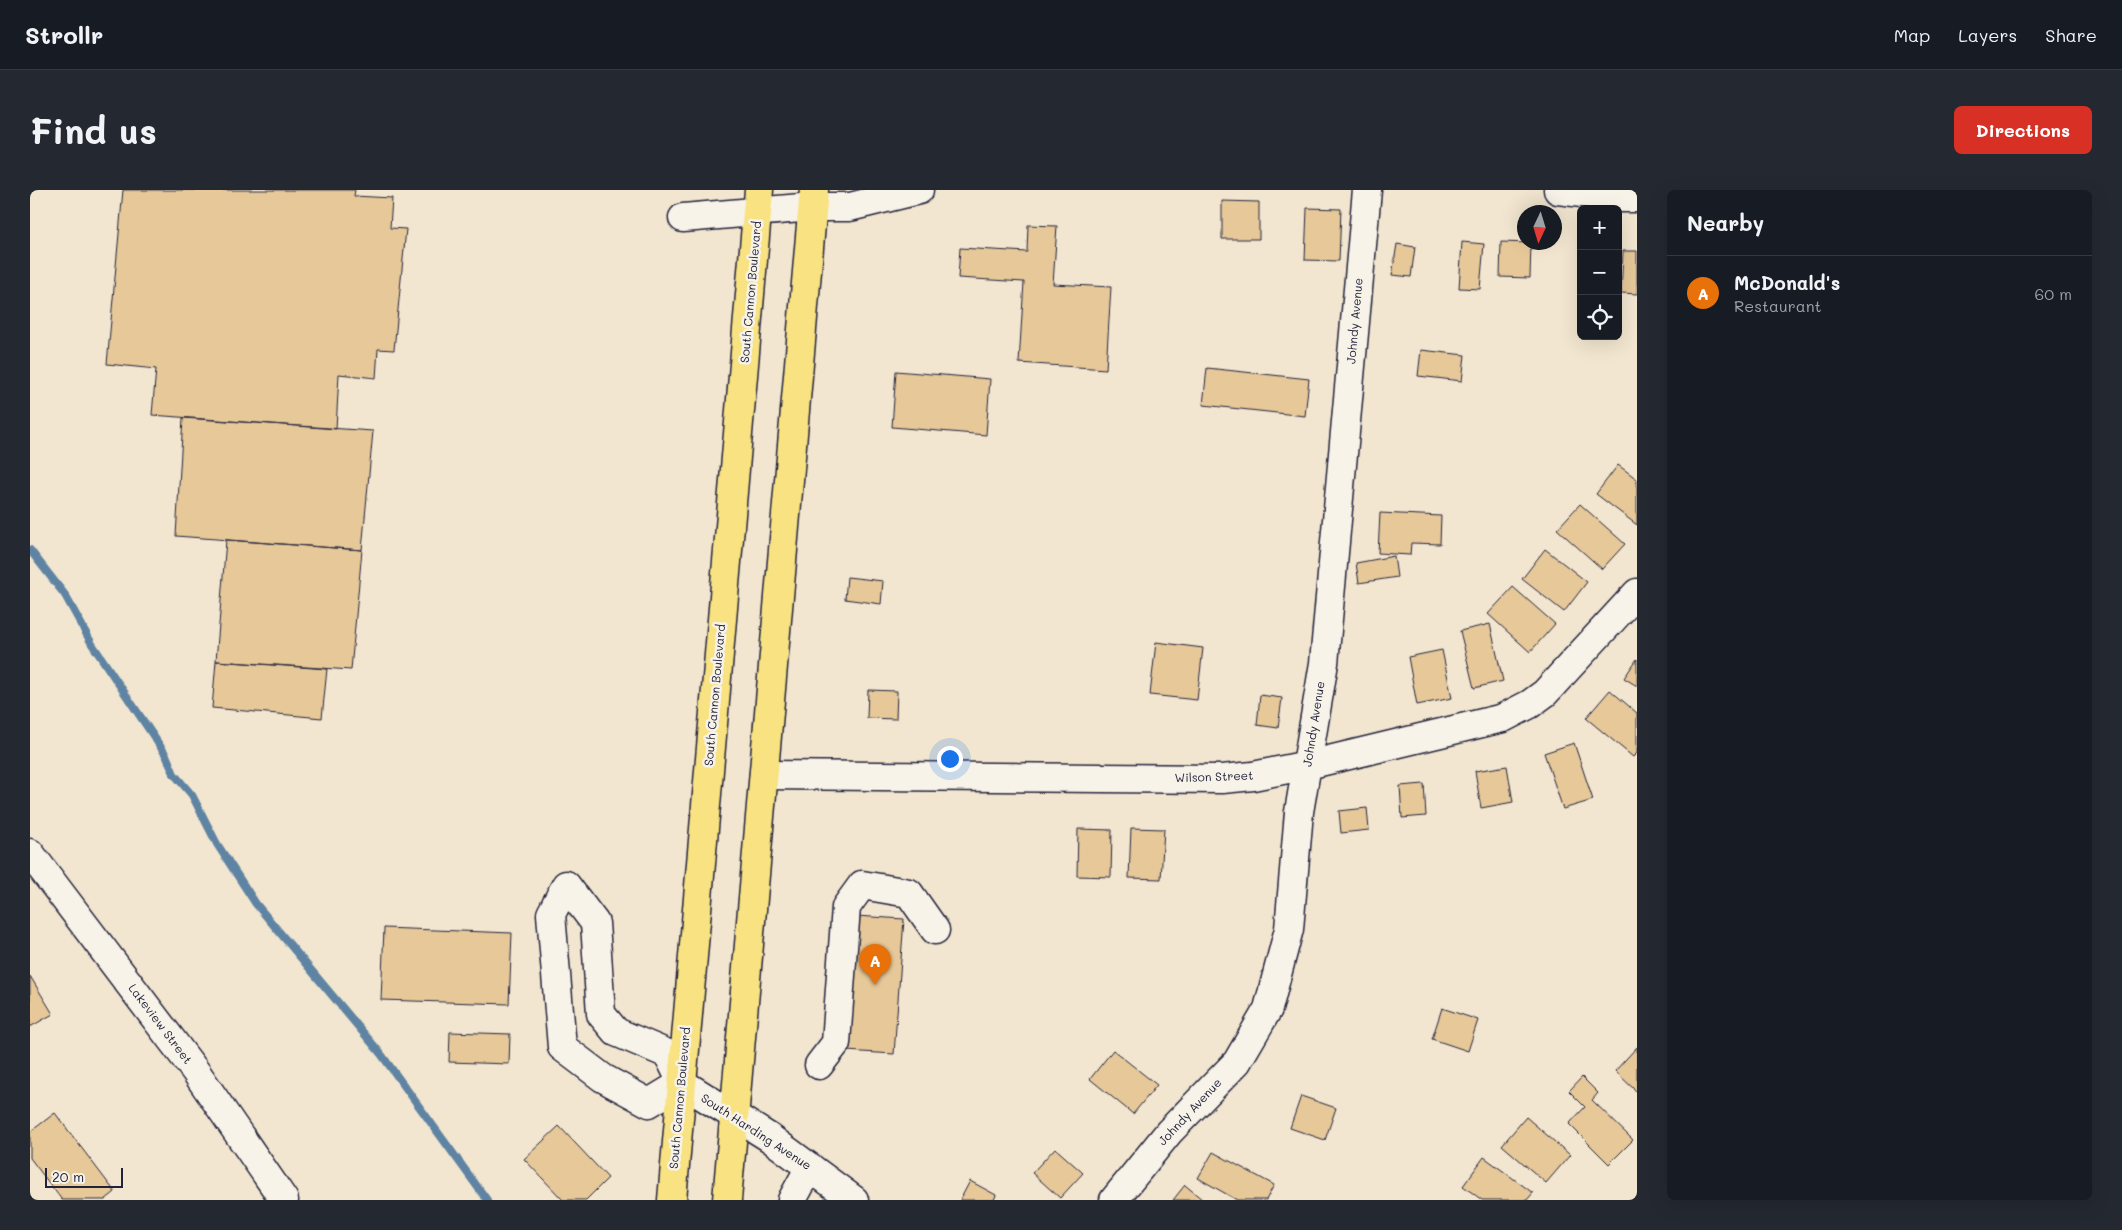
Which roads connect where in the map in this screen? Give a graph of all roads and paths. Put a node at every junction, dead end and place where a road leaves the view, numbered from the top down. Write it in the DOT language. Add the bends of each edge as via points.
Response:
graph roads {
  1 [pos="919,190"];
  2 [pos="1367,190"];
  3 [pos="1558,190"];
  4 [pos="1637,198"];
  5 [pos="814,199"];
  6 [pos="758,201"];
  7 [pos="683,218"];
  8 [pos="1637,593"];
  9 [pos="1308,765"];
  10 [pos="764,775"];
  11 [pos="30,853"];
  12 [pos="935,930"];
  13 [pos="818,1065"];
  14 [pos="682,1083"];
  15 [pos="734,1117"];
  16 [pos="810,1167"];
  17 [pos="284,1200"];
  18 [pos="672,1200"];
  19 [pos="727,1200"];
  20 [pos="792,1200"];
  21 [pos="854,1200"];
  22 [pos="1114,1200"];
  1 -- 5 [label="street" via="850,207"];
  2 -- 9 [label="street, Johndy Avenue" via="1324,663"];
  3 -- 4 [label="street"];
  5 -- 6 [label="street"];
  5 -- 10 [label="main road"];
  6 -- 7 [label="street"];
  6 -- 14 [label="main road, South Cannon Boulevard"];
  8 -- 9 [label="street, Wilson Street" via="1545,693 1530,704 1502,718"];
  9 -- 10 [label="street, Wilson Street" via="1222,779"];
  9 -- 22 [label="street, Johndy Avenue" via="1299,812 1290,929 1268,1009 1237,1062 1170,1132"];
  10 -- 15 [label="main road"];
  11 -- 17 [label="street, Lakeview Street" via="196,1072"];
  12 -- 13 [label="street" via="910,893 862,885 846,907 836,1044"];
  14 -- 14 [label="street" via="668,1054 616,1032 602,1014 595,923 566,885 551,914 562,1047 603,1078 649,1103"];
  14 -- 15 [label="street, South Harding Avenue"];
  14 -- 18 [label="main road, South Cannon Boulevard"];
  15 -- 16 [label="street, South Harding Avenue"];
  15 -- 19 [label="main road"];
  16 -- 20 [label="street"];
  16 -- 21 [label="street, South Harding Avenue"];
}
